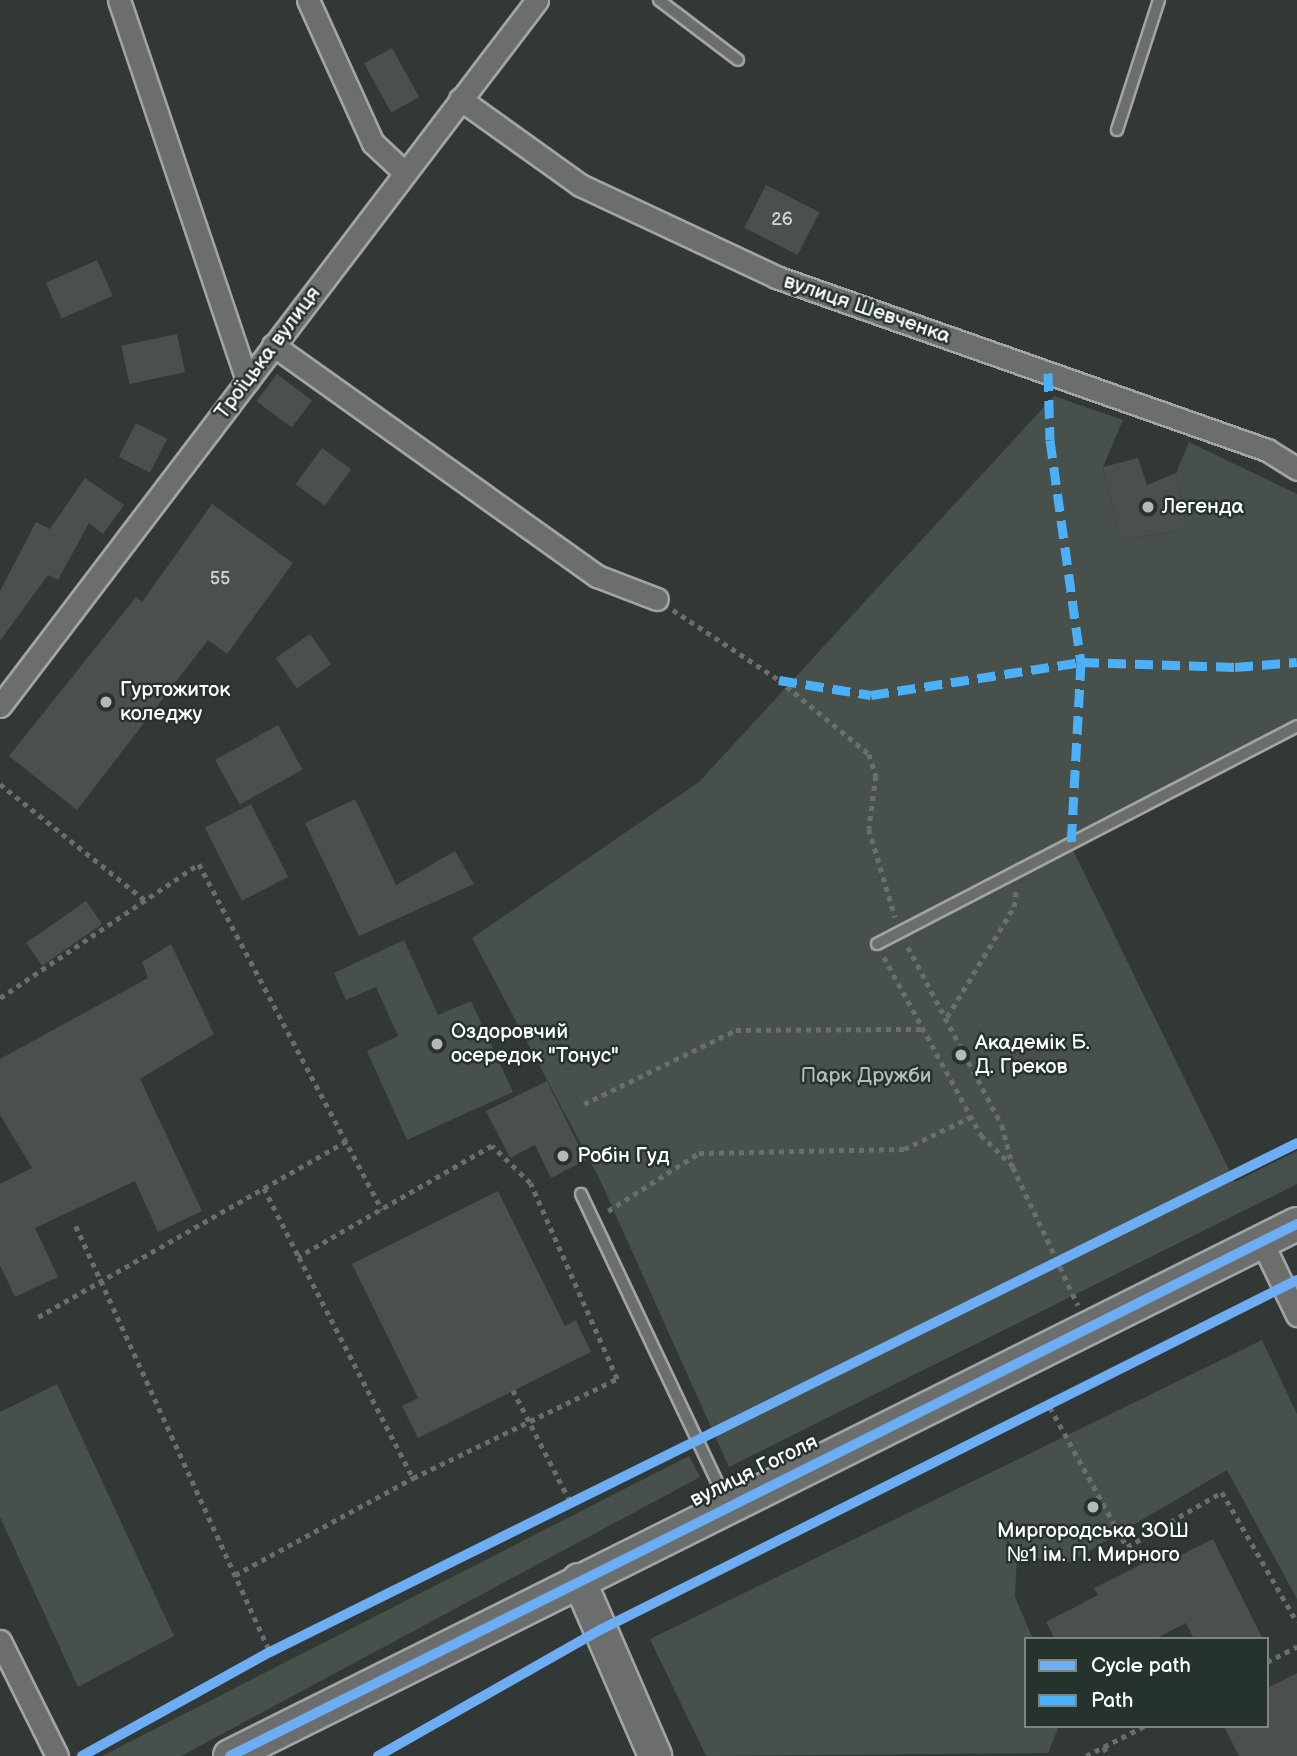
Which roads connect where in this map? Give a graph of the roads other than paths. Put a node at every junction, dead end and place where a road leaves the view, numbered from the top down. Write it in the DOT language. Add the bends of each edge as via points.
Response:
graph roads {
  1 [pos="119,0"];
  2 [pos="308,0"];
  3 [pos="537,0"];
  4 [pos="659,0"];
  5 [pos="1158,0"];
  6 [pos="738,60"];
  7 [pos="460,99"];
  8 [pos="1117,130"];
  9 [pos="404,172"];
  10 [pos="273,345"];
  11 [pos="247,381"];
  12 [pos="1297,469"];
  13 [pos="657,599"];
  14 [pos="0,706"];
  15 [pos="1297,726"];
  16 [pos="877,944"];
  17 [pos="581,1194"];
  18 [pos="1297,1224"];
  19 [pos="1262,1242"];
  20 [pos="1297,1315"];
  21 [pos="728,1505"];
  22 [pos="579,1580"];
  23 [pos="0,1641"];
  24 [pos="57,1756"];
  25 [pos="230,1756"];
  26 [pos="655,1756"];
  1 -- 11 [label="street"];
  2 -- 9 [label="street" via="373,143"];
  3 -- 7 [label="street, Троїцька вулиця"];
  4 -- 6 [label="lane"];
  5 -- 8 [label="lane"];
  7 -- 9 [label="street, Троїцька вулиця"];
  7 -- 12 [label="street, вулиця Шевченка" via="580,185 776,277 1267,450"];
  9 -- 10 [label="street, Троїцька вулиця"];
  10 -- 11 [label="street, Троїцька вулиця"];
  10 -- 13 [label="street" via="597,576"];
  11 -- 14 [label="street, Троїцька вулиця"];
  15 -- 16 [label="lane"];
  17 -- 21 [label="lane"];
  18 -- 19 [label="street, вулиця Гоголя"];
  19 -- 20 [label="street"];
  19 -- 21 [label="street, вулиця Гоголя"];
  21 -- 22 [label="street, вулиця Гоголя"];
  22 -- 25 [label="street, вулиця Гоголя"];
  22 -- 26 [label="street"];
  23 -- 24 [label="street"];
}
